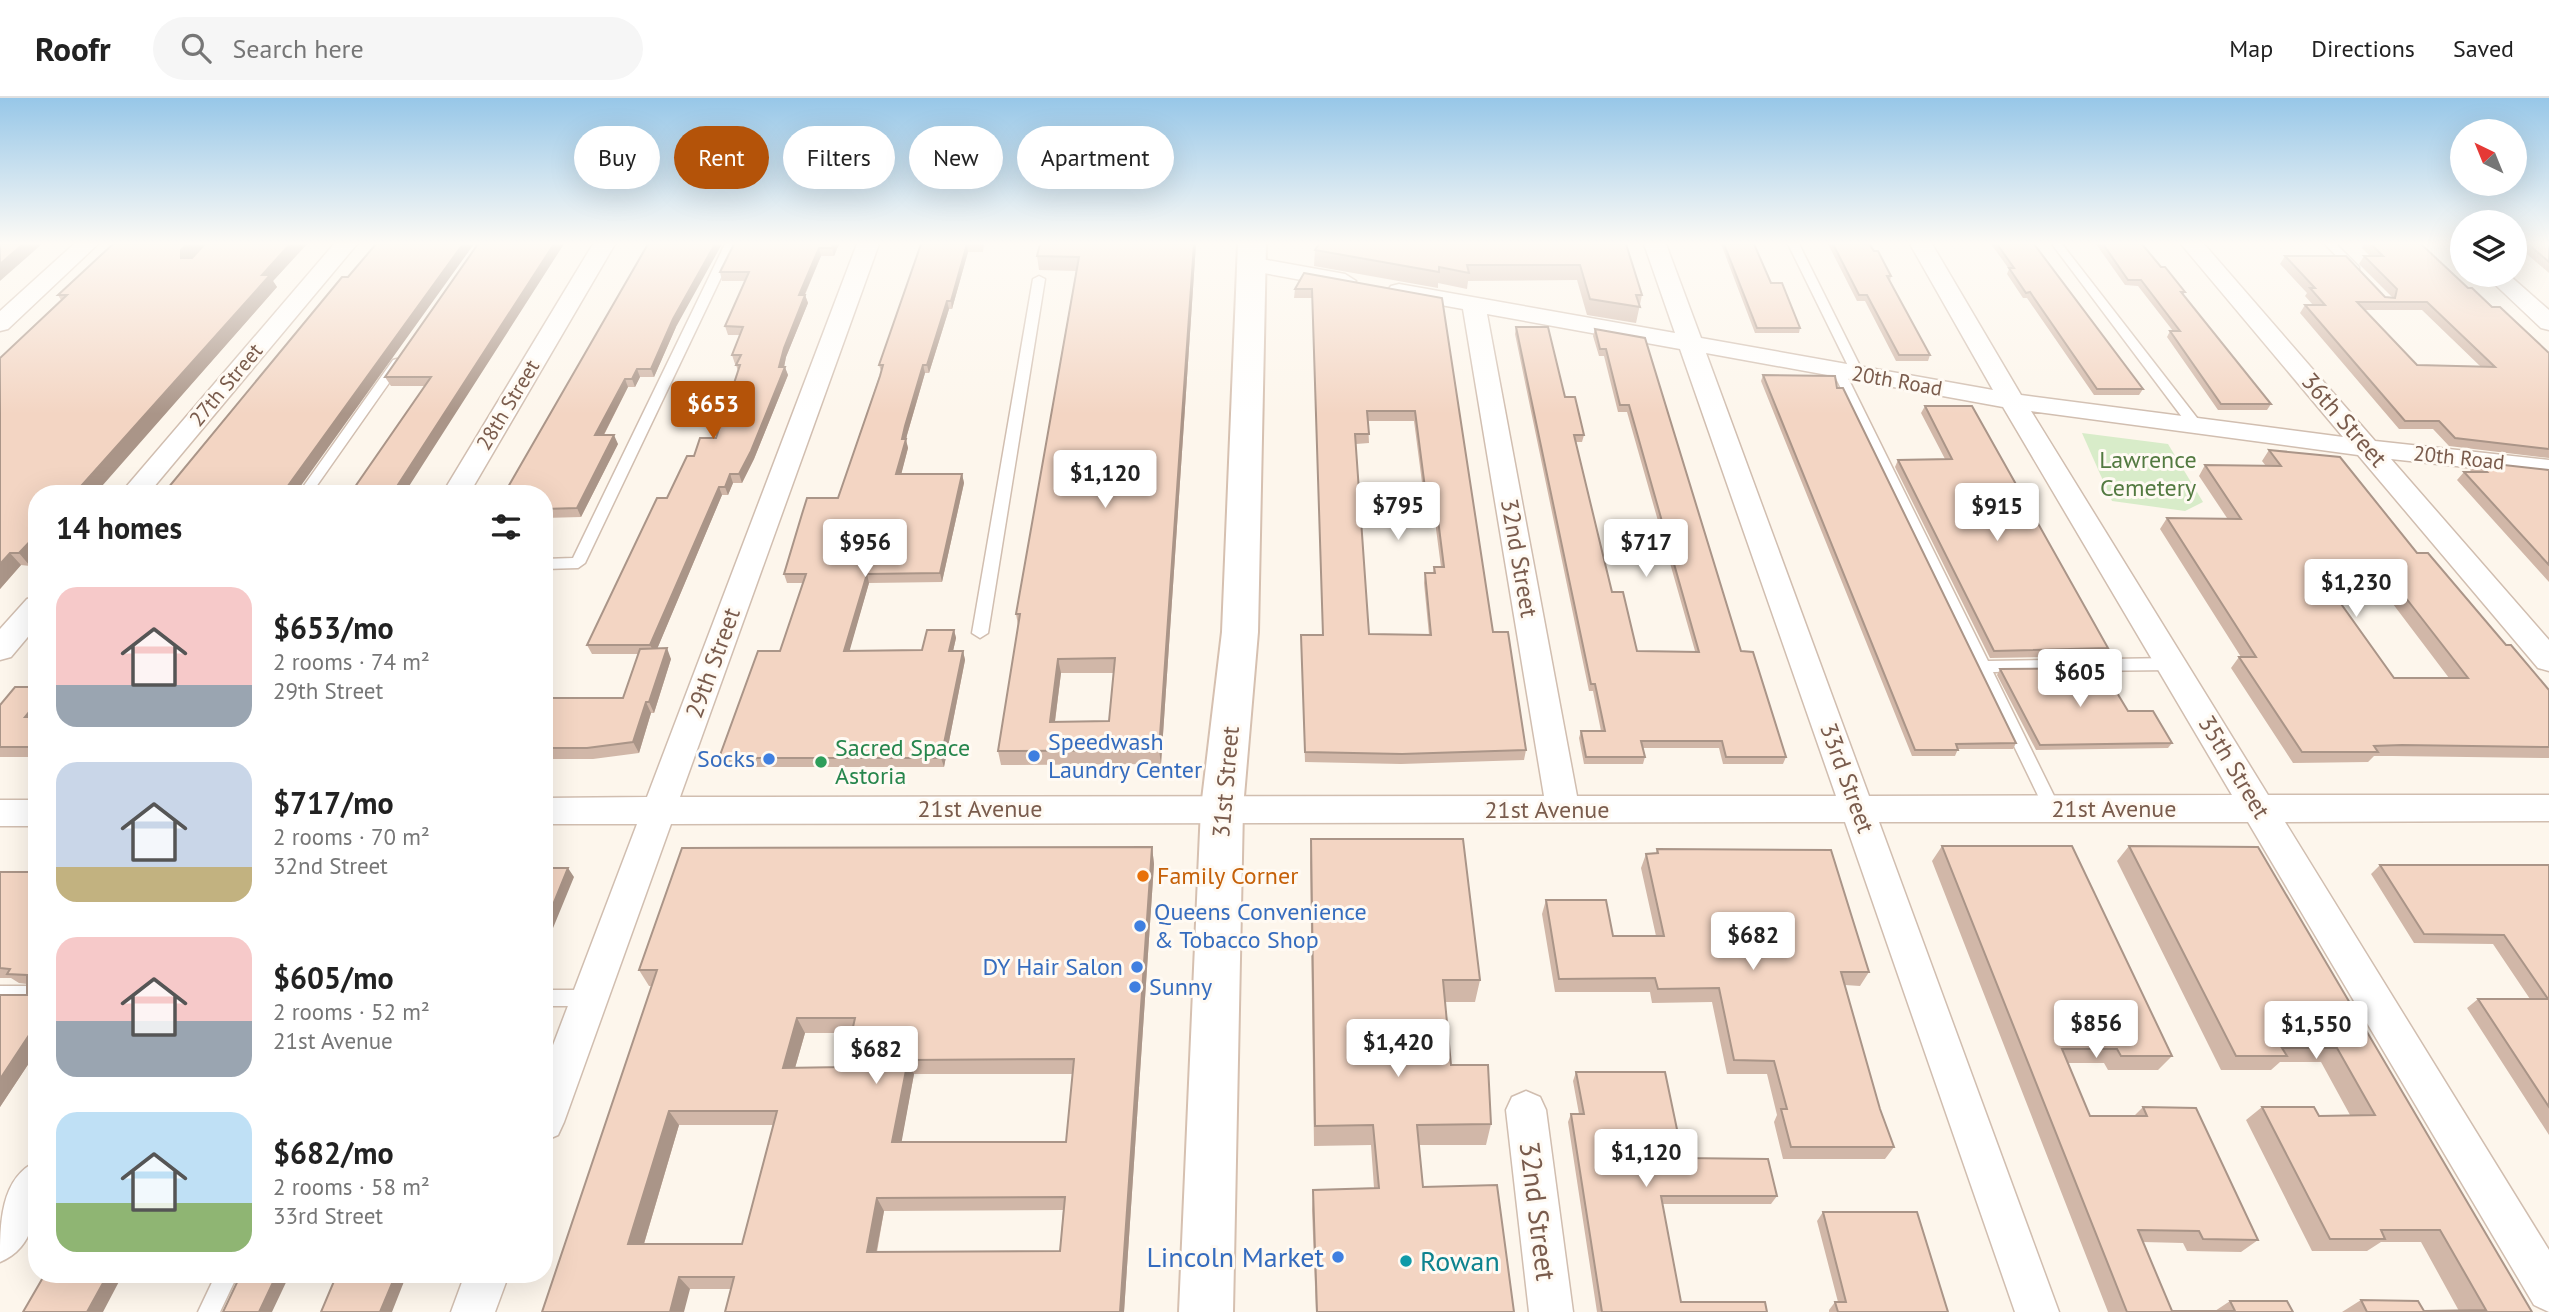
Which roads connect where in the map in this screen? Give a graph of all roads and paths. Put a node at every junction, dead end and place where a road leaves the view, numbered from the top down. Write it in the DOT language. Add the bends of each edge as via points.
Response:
graph roads {
  1 [pos="25,301"];
  2 [pos="298,301"];
  3 [pos="570,301"];
  4 [pos="704,301"];
  5 [pos="847,301"];
  6 [pos="1035,301"];
  7 [pos="1249,301"];
  8 [pos="1456,301"];
  9 [pos="1676,301"];
  10 [pos="1817,301"];
  11 [pos="1954,301"];
  12 [pos="2100,301"];
  13 [pos="2241,301"];
  14 [pos="2524,301"];
  15 [pos="1474,305"];
  16 [pos="2549,323"];
  17 [pos="0,324"];
  18 [pos="1692,344"];
  19 [pos="401,357"];
  20 [pos="1848,372"];
  21 [pos="2012,401"];
  22 [pos="2196,426"];
  23 [pos="2368,448"];
  24 [pos="2549,468"];
  25 [pos="141,485"];
  26 [pos="310,485"];
  27 [pos="460,485"];
  28 [pos="553,564"];
  29 [pos="28,616"];
  30 [pos="980,633"];
  31 [pos="0,649"];
  32 [pos="2549,660"];
  33 [pos="2172,664"];
  34 [pos="1984,667"];
  35 [pos="1222,808"];
  36 [pos="2549,808"];
  37 [pos="2259,809"];
  38 [pos="1563,810"];
  39 [pos="1859,810"];
  40 [pos="2053,810"];
  41 [pos="553,811"];
  42 [pos="659,811"];
  43 [pos="0,813"];
  44 [pos="28,813"];
  45 [pos="0,994"];
  46 [pos="28,994"];
  47 [pos="553,998"];
  48 [pos="589,998"];
  49 [pos="553,1097"];
  50 [pos="1526,1110"];
  51 [pos="28,1196"];
  52 [pos="0,1241"];
  53 [pos="223,1283"];
  54 [pos="484,1283"];
  55 [pos="2549,1290"];
  56 [pos="209,1312"];
  57 [pos="473,1312"];
  58 [pos="1206,1312"];
  59 [pos="1551,1312"];
  60 [pos="2037,1312"];
  1 -- 17 [label="street"];
  2 -- 25 [label="street, 27th Street"];
  3 -- 27 [label="street, 28th Street"];
  4 -- 28 [label="lane" via="578,563"];
  5 -- 42 [label="street, 29th Street"];
  6 -- 30 [label="lane"];
  7 -- 35 [label="street, 31st Street" via="1240,632"];
  8 -- 15 [label="street, 20th Road"];
  9 -- 18 [label="street, 33rd Street"];
  10 -- 20 [label="lane"];
  11 -- 21 [label="street, 35th Street"];
  12 -- 22 [label="lane"];
  13 -- 23 [label="street, 36th Street"];
  14 -- 16 [label="street"];
  15 -- 18 [label="street, 20th Road"];
  15 -- 38 [label="street, 32nd Street"];
  18 -- 20 [label="street, 20th Road"];
  18 -- 39 [label="street, 33rd Street"];
  19 -- 26 [label="lane"];
  20 -- 21 [label="street, 20th Road"];
  20 -- 34 [label="lane"];
  21 -- 22 [label="street, 20th Road"];
  21 -- 33 [label="street, 35th Street"];
  22 -- 23 [label="street, 20th Road"];
  23 -- 24 [label="street, 20th Road"];
  23 -- 32 [label="street, 36th Street"];
  29 -- 31 [label="street"];
  33 -- 34 [label="lane"];
  33 -- 37 [label="street, 35th Street"];
  34 -- 40 [label="lane"];
  35 -- 38 [label="street, 21st Avenue"];
  35 -- 42 [label="street, 21st Avenue"];
  35 -- 58 [label="street, 31st Street"];
  36 -- 37 [label="street, 21st Avenue"];
  37 -- 40 [label="street, 21st Avenue"];
  37 -- 55 [label="street, 35th Street"];
  38 -- 39 [label="street, 21st Avenue"];
  39 -- 40 [label="street, 21st Avenue"];
  39 -- 60 [label="street, 33rd Street"];
  41 -- 42 [label="street, 21st Avenue"];
  42 -- 48 [label="street, 29th Street"];
  43 -- 44 [label="street"];
  45 -- 46 [label="lane"];
  47 -- 48 [label="lane"];
  48 -- 49 [label="street, 29th Street"];
  50 -- 59 [label="street, 32nd Street"];
  51 -- 52 [label="street"];
  53 -- 56 [label="lane"];
  54 -- 57 [label="street"];
}
